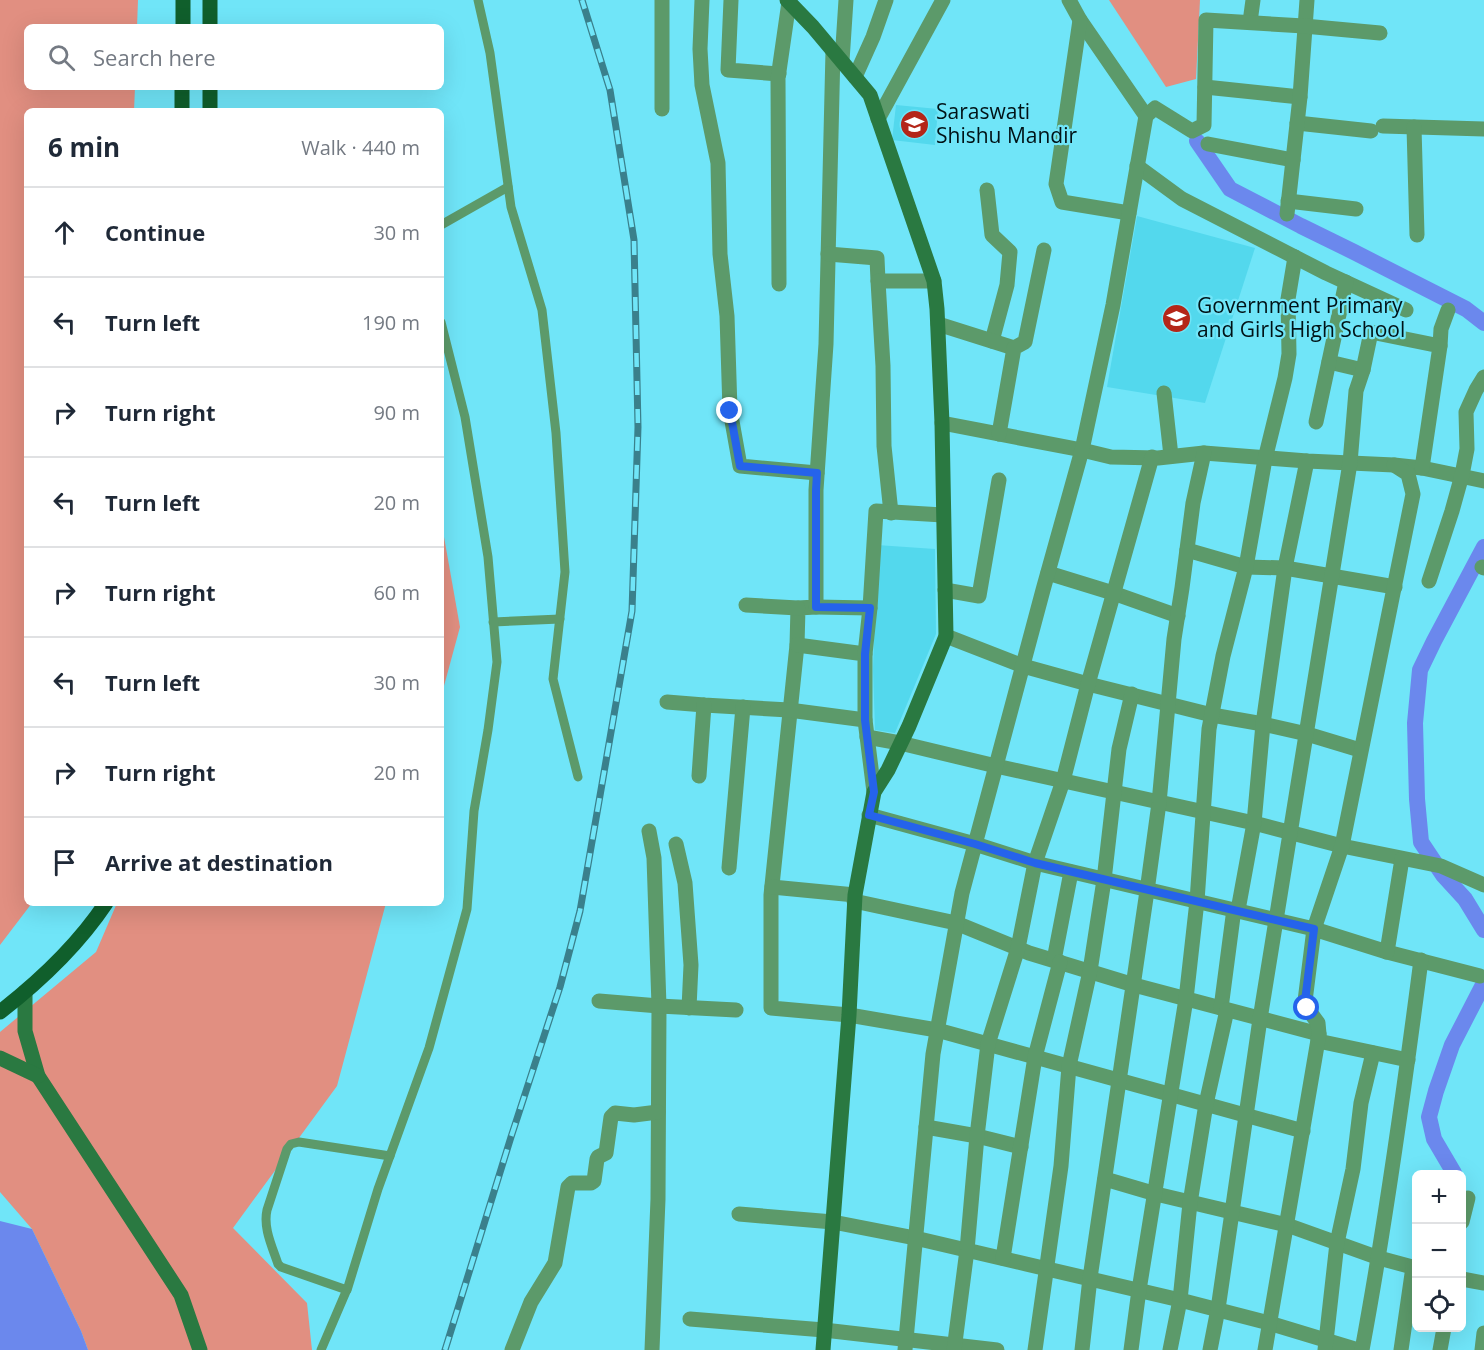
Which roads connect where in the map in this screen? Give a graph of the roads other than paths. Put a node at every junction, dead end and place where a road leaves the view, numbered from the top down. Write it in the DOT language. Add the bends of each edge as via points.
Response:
graph roads {
  1 [pos="183,0"];
  2 [pos="210,0"];
  3 [pos="478,0"];
  4 [pos="662,0"];
  5 [pos="702,0"];
  6 [pos="731,0"];
  7 [pos="846,0"];
  8 [pos="886,0"];
  9 [pos="942,0"];
  10 [pos="1070,0"];
  11 [pos="1253,0"];
  12 [pos="1307,0"];
  13 [pos="791,2"];
  14 [pos="1080,20"];
  15 [pos="1250,22"];
  16 [pos="183,24"];
  17 [pos="210,24"];
  18 [pos="1304,26"];
  19 [pos="1380,33"];
  20 [pos="837,56"];
  21 [pos="778,74"];
  22 [pos="855,77"];
  23 [pos="1205,87"];
  24 [pos="182,90"];
  25 [pos="210,90"];
  26 [pos="1300,97"];
  27 [pos="182,108"];
  28 [pos="210,108"];
  29 [pos="662,109"];
  30 [pos="1146,116"];
  31 [pos="878,118"];
  32 [pos="1297,123"];
  33 [pos="1414,127"];
  34 [pos="1484,129"];
  35 [pos="1208,144"];
  36 [pos="1293,160"];
  37 [pos="1137,166"];
  38 [pos="508,187"];
  39 [pos="987,190"];
  40 [pos="1356,209"];
  41 [pos="1129,213"];
  42 [pos="444,223"];
  43 [pos="1417,235"];
  44 [pos="1044,250"];
  45 [pos="828,254"];
  46 [pos="1295,257"];
  47 [pos="878,281"];
  48 [pos="934,281"];
  49 [pos="1346,282"];
  50 [pos="779,284"];
  51 [pos="1406,310"];
  52 [pos="1448,310"];
  53 [pos="938,324"];
  54 [pos="444,334"];
  55 [pos="992,341"];
  56 [pos="1440,346"];
  57 [pos="1014,348"];
  58 [pos="1329,362"];
  59 [pos="1363,370"];
  60 [pos="1484,377"];
  61 [pos="1164,393"];
  62 [pos="1316,422"];
  63 [pos="942,423"];
  64 [pos="999,434"];
  65 [pos="1082,450"];
  66 [pos="1204,453"];
  67 [pos="1171,456"];
  68 [pos="1152,458"];
  69 [pos="1265,459"];
  70 [pos="1307,461"];
  71 [pos="1350,463"];
  72 [pos="1394,465"];
  73 [pos="1422,468"];
  74 [pos="817,473"];
  75 [pos="1462,475"];
  76 [pos="999,480"];
  77 [pos="1484,481"];
  78 [pos="891,513"];
  79 [pos="943,515"];
  80 [pos="1187,550"];
  81 [pos="1246,567"];
  82 [pos="1285,568"];
  83 [pos="1048,573"];
  84 [pos="1332,576"];
  85 [pos="1429,581"];
  86 [pos="1395,586"];
  87 [pos="945,590"];
  88 [pos="1113,593"];
  89 [pos="746,605"];
  90 [pos="816,607"];
  91 [pos="798,608"];
  92 [pos="870,608"];
  93 [pos="1178,616"];
  94 [pos="560,619"];
  95 [pos="494,622"];
  96 [pos="946,636"];
  97 [pos="797,645"];
  98 [pos="865,654"];
  99 [pos="1023,666"];
  100 [pos="1088,684"];
  101 [pos="1132,694"];
  102 [pos="667,702"];
  103 [pos="1167,703"];
  104 [pos="704,705"];
  105 [pos="742,707"];
  106 [pos="789,710"];
  107 [pos="1212,715"];
  108 [pos="865,720"];
  109 [pos="1263,724"];
  110 [pos="1307,734"];
  111 [pos="867,737"];
  112 [pos="900,743"];
  113 [pos="1360,750"];
  114 [pos="996,766"];
  115 [pos="699,776"];
  116 [pos="578,777"];
  117 [pos="1063,781"];
  118 [pos="874,792"];
  119 [pos="1114,792"];
  120 [pos="1159,802"];
  121 [pos="1203,812"];
  122 [pos="869,815"];
  123 [pos="1254,823"];
  124 [pos="649,831"];
  125 [pos="1290,832"];
  126 [pos="676,844"];
  127 [pos="975,844"];
  128 [pos="1342,846"];
  129 [pos="1402,859"];
  130 [pos="1035,863"];
  131 [pos="729,868"];
  132 [pos="1071,872"];
  133 [pos="1104,880"];
  134 [pos="1484,885"];
  135 [pos="771,887"];
  136 [pos="1147,891"];
  137 [pos="854,898"];
  138 [pos="1197,901"];
  139 [pos="104,906"];
  140 [pos="1236,910"];
  141 [pos="1277,920"];
  142 [pos="956,923"];
  143 [pos="1314,929"];
  144 [pos="1018,948"];
  145 [pos="1387,952"];
  146 [pos="1421,960"];
  147 [pos="1057,961"];
  148 [pos="1090,971"];
  149 [pos="1480,976"];
  150 [pos="1134,985"];
  151 [pos="25,992"];
  152 [pos="1186,999"];
  153 [pos="599,1000"];
  154 [pos="659,1006"];
  155 [pos="689,1008"];
  156 [pos="1224,1009"];
  157 [pos="736,1010"];
  158 [pos="0,1011"];
  159 [pos="849,1015"];
  160 [pos="1260,1019"];
  161 [pos="937,1030"];
  162 [pos="1318,1038"];
  163 [pos="988,1044"];
  164 [pos="1373,1053"];
  165 [pos="1035,1057"];
  166 [pos="0,1058"];
  167 [pos="1408,1060"];
  168 [pos="1069,1066"];
  169 [pos="38,1076"];
  170 [pos="1119,1081"];
  171 [pos="1170,1094"];
  172 [pos="1206,1104"];
  173 [pos="658,1112"];
  174 [pos="1245,1115"];
  175 [pos="926,1127"];
  176 [pos="1303,1131"];
  177 [pos="977,1136"];
  178 [pos="1021,1147"];
  179 [pos="390,1156"];
  180 [pos="1105,1179"];
  181 [pos="1155,1194"];
  182 [pos="1468,1198"];
  183 [pos="1190,1203"];
  184 [pos="1466,1205"];
  185 [pos="1232,1212"];
  186 [pos="739,1214"];
  187 [pos="833,1222"];
  188 [pos="1287,1226"];
  189 [pos="915,1238"];
  190 [pos="1337,1243"];
  191 [pos="967,1250"];
  192 [pos="1003,1258"];
  193 [pos="1379,1258"];
  194 [pos="1412,1266"];
  195 [pos="1046,1268"];
  196 [pos="1090,1278"];
  197 [pos="1413,1278"];
  198 [pos="1466,1280"];
  199 [pos="1484,1282"];
  200 [pos="347,1290"];
  201 [pos="1139,1290"];
  202 [pos="1180,1300"];
  203 [pos="1218,1310"];
  204 [pos="690,1319"];
  205 [pos="1269,1323"];
  206 [pos="824,1330"];
  207 [pos="1443,1332"];
  208 [pos="1484,1333"];
  209 [pos="905,1345"];
  210 [pos="1326,1345"];
  211 [pos="955,1348"];
  212 [pos="200,1350"];
  213 [pos="321,1350"];
  214 [pos="512,1350"];
  215 [pos="652,1350"];
  216 [pos="822,1350"];
  217 [pos="997,1350"];
  218 [pos="1035,1350"];
  219 [pos="1082,1350"];
  220 [pos="1131,1350"];
  221 [pos="1170,1350"];
  222 [pos="1210,1350"];
  223 [pos="1265,1350"];
  224 [pos="1360,1350"];
  225 [pos="1401,1350"];
  226 [pos="1440,1350"];
  227 [pos="1482,1350"];
  1 -- 16 [label="main road"];
  2 -- 17 [label="main road"];
  3 -- 38 [label="lane" via="490,53"];
  4 -- 29 [label="street"];
  5 -- 74 [label="street" via="702,85 718,163 730,411 740,466"];
  6 -- 21 [label="street" via="728,70"];
  7 -- 20 [label="street"];
  8 -- 22 [label="street"];
  9 -- 31 [label="street"];
  10 -- 14 [label="street"];
  11 -- 15 [label="street"];
  12 -- 18 [label="street"];
  13 -- 20 [label="street"];
  13 -- 21 [label="street"];
  14 -- 30 [label="street"];
  14 -- 41 [label="street" via="1056,184 1062,202"];
  15 -- 18 [label="street"];
  15 -- 23 [label="street" via="1206,20"];
  18 -- 19 [label="street"];
  18 -- 26 [label="street"];
  20 -- 22 [label="street"];
  20 -- 45 [label="street"];
  21 -- 50 [label="street"];
  22 -- 31 [label="street" via="870,95"];
  23 -- 26 [label="street"];
  23 -- 30 [label="street" via="1204,124 1192,131 1155,108"];
  24 -- 27 [label="main road"];
  25 -- 28 [label="main road"];
  26 -- 32 [label="street"];
  30 -- 37 [label="street"];
  31 -- 48 [label="street"];
  32 -- 33 [label="street"];
  32 -- 36 [label="street"];
  33 -- 34 [label="street"];
  33 -- 43 [label="street"];
  35 -- 36 [label="street"];
  36 -- 40 [label="street" via="1288,207"];
  37 -- 41 [label="street"];
  37 -- 46 [label="street" via="1182,199"];
  38 -- 42 [label="lane"];
  38 -- 94 [label="lane" via="542,310 556,434 565,572"];
  39 -- 55 [label="street" via="992,235 1010,252 1007,285"];
  41 -- 65 [label="street"];
  44 -- 57 [label="street" via="1025,342"];
  45 -- 47 [label="street" via="877,258"];
  45 -- 74 [label="street"];
  46 -- 49 [label="street"];
  46 -- 69 [label="street" via="1288,299 1289,354"];
  47 -- 48 [label="street"];
  47 -- 78 [label="street" via="884,447"];
  48 -- 53 [label="street"];
  49 -- 51 [label="street"];
  49 -- 58 [label="street"];
  52 -- 56 [label="street"];
  53 -- 55 [label="street"];
  53 -- 63 [label="street"];
  54 -- 95 [label="lane" via="465,417 488,557"];
  55 -- 57 [label="street"];
  56 -- 59 [label="street" via="1371,332"];
  56 -- 73 [label="street"];
  57 -- 64 [label="street"];
  58 -- 59 [label="street"];
  58 -- 62 [label="street"];
  59 -- 71 [label="street" via="1356,391"];
  60 -- 75 [label="street" via="1466,412 1467,449"];
  61 -- 67 [label="street"];
  63 -- 64 [label="street"];
  63 -- 79 [label="street"];
  64 -- 65 [label="street"];
  65 -- 68 [label="street" via="1111,457"];
  65 -- 83 [label="street"];
  66 -- 67 [label="street"];
  66 -- 69 [label="street"];
  66 -- 80 [label="street"];
  67 -- 68 [label="street"];
  68 -- 88 [label="street"];
  69 -- 70 [label="street"];
  69 -- 81 [label="street"];
  70 -- 71 [label="street"];
  70 -- 82 [label="street"];
  71 -- 72 [label="street"];
  71 -- 84 [label="street"];
  72 -- 73 [label="street"];
  72 -- 86 [label="street" via="1408,474 1413,494"];
  73 -- 75 [label="street"];
  74 -- 90 [label="street"];
  75 -- 77 [label="street"];
  75 -- 85 [label="street"];
  76 -- 87 [label="street" via="979,596"];
  78 -- 79 [label="street"];
  78 -- 92 [label="street" via="876,511"];
  79 -- 87 [label="street"];
  80 -- 81 [label="street"];
  80 -- 93 [label="street"];
  81 -- 82 [label="street"];
  81 -- 107 [label="street"];
  82 -- 84 [label="street"];
  82 -- 109 [label="street"];
  83 -- 88 [label="street"];
  83 -- 99 [label="street"];
  84 -- 86 [label="street"];
  84 -- 110 [label="street"];
  86 -- 113 [label="street"];
  87 -- 96 [label="street"];
  88 -- 93 [label="street"];
  88 -- 100 [label="street"];
  89 -- 91 [label="street"];
  90 -- 91 [label="street"];
  90 -- 92 [label="street"];
  91 -- 97 [label="street"];
  92 -- 98 [label="street"];
  93 -- 103 [label="street"];
  94 -- 95 [label="lane"];
  94 -- 116 [label="lane" via="553,679"];
  95 -- 179 [label="lane" via="497,662 474,811 467,909 429,1048"];
  96 -- 99 [label="street"];
  96 -- 112 [label="street"];
  97 -- 98 [label="street"];
  97 -- 106 [label="street"];
  98 -- 108 [label="street"];
  99 -- 100 [label="street"];
  99 -- 114 [label="street"];
  100 -- 101 [label="street"];
  100 -- 117 [label="street"];
  101 -- 103 [label="street"];
  101 -- 119 [label="street"];
  102 -- 104 [label="street"];
  103 -- 107 [label="street"];
  103 -- 120 [label="street"];
  104 -- 105 [label="street"];
  104 -- 115 [label="street"];
  105 -- 106 [label="street"];
  105 -- 131 [label="street"];
  106 -- 108 [label="street"];
  106 -- 135 [label="street"];
  107 -- 109 [label="street"];
  107 -- 121 [label="street"];
  108 -- 111 [label="street"];
  109 -- 110 [label="street"];
  109 -- 123 [label="street"];
  110 -- 113 [label="street"];
  110 -- 125 [label="street"];
  111 -- 112 [label="street"];
  111 -- 118 [label="street"];
  112 -- 114 [label="street"];
  112 -- 118 [label="street"];
  113 -- 128 [label="street"];
  114 -- 117 [label="street"];
  114 -- 127 [label="street"];
  117 -- 119 [label="street"];
  117 -- 130 [label="street"];
  118 -- 122 [label="street"];
  119 -- 120 [label="street"];
  119 -- 133 [label="street"];
  120 -- 121 [label="street"];
  120 -- 136 [label="street"];
  121 -- 123 [label="street"];
  121 -- 138 [label="street"];
  122 -- 127 [label="street"];
  122 -- 137 [label="street"];
  123 -- 125 [label="street"];
  123 -- 140 [label="street"];
  124 -- 154 [label="street" via="654,858"];
  125 -- 128 [label="street"];
  125 -- 141 [label="street"];
  126 -- 155 [label="street" via="685,883 691,965"];
  127 -- 130 [label="street"];
  127 -- 142 [label="street"];
  128 -- 129 [label="street"];
  128 -- 143 [label="street"];
  129 -- 134 [label="street" via="1437,866"];
  129 -- 145 [label="street"];
  130 -- 132 [label="street"];
  130 -- 144 [label="street"];
  132 -- 133 [label="street"];
  132 -- 147 [label="street"];
  133 -- 136 [label="street"];
  133 -- 148 [label="street"];
  135 -- 137 [label="street"];
  135 -- 159 [label="street" via="771,1008"];
  136 -- 138 [label="street"];
  136 -- 150 [label="street"];
  137 -- 142 [label="street"];
  137 -- 159 [label="street"];
  138 -- 140 [label="street"];
  138 -- 152 [label="street"];
  139 -- 151 [label="main road" via="72,947"];
  140 -- 141 [label="street"];
  140 -- 156 [label="street"];
  141 -- 143 [label="street"];
  141 -- 160 [label="street"];
  142 -- 144 [label="street"];
  142 -- 161 [label="street"];
  143 -- 145 [label="street"];
  143 -- 162 [label="street" via="1305,1001 1318,1023"];
  144 -- 147 [label="street"];
  144 -- 163 [label="street"];
  145 -- 146 [label="street"];
  146 -- 149 [label="street"];
  146 -- 167 [label="street"];
  147 -- 148 [label="street"];
  147 -- 165 [label="street"];
  148 -- 150 [label="street"];
  148 -- 168 [label="street"];
  150 -- 152 [label="street"];
  150 -- 170 [label="street"];
  151 -- 158 [label="main road"];
  151 -- 169 [label="street" via="25,1031"];
  152 -- 156 [label="street"];
  152 -- 171 [label="street"];
  153 -- 154 [label="street"];
  154 -- 155 [label="street"];
  154 -- 173 [label="street"];
  155 -- 157 [label="street"];
  156 -- 160 [label="street"];
  156 -- 172 [label="street"];
  159 -- 161 [label="street"];
  159 -- 187 [label="street"];
  160 -- 162 [label="street"];
  160 -- 174 [label="street"];
  161 -- 163 [label="street"];
  161 -- 175 [label="street"];
  162 -- 164 [label="street"];
  162 -- 176 [label="street"];
  163 -- 165 [label="street"];
  163 -- 177 [label="street"];
  164 -- 167 [label="street"];
  164 -- 190 [label="street"];
  165 -- 168 [label="street"];
  165 -- 178 [label="street"];
  166 -- 169 [label="street"];
  167 -- 193 [label="street"];
  168 -- 170 [label="street"];
  168 -- 195 [label="street" via="1061,1166"];
  169 -- 212 [label="street" via="181,1294"];
  170 -- 171 [label="street"];
  170 -- 180 [label="street"];
  171 -- 172 [label="street"];
  171 -- 181 [label="street"];
  172 -- 174 [label="street"];
  172 -- 183 [label="street"];
  173 -- 214 [label="street" via="612,1114 606,1153 597,1159 594,1181 568,1187 555,1263 531,1302"];
  173 -- 215 [label="street"];
  174 -- 176 [label="street"];
  174 -- 185 [label="street"];
  175 -- 177 [label="street"];
  175 -- 189 [label="street"];
  176 -- 188 [label="street"];
  177 -- 178 [label="street"];
  177 -- 191 [label="street"];
  178 -- 192 [label="street"];
  179 -- 200 [label="lane"];
  179 -- 200 [label="lane" via="291,1144 274,1189 266,1227 278,1264"];
  180 -- 181 [label="street"];
  180 -- 196 [label="street"];
  181 -- 183 [label="street"];
  181 -- 201 [label="street"];
  182 -- 184 [label="street"];
  183 -- 185 [label="street"];
  183 -- 202 [label="street"];
  185 -- 188 [label="street"];
  185 -- 203 [label="street"];
  186 -- 187 [label="street"];
  187 -- 189 [label="street"];
  187 -- 206 [label="street"];
  188 -- 190 [label="street"];
  188 -- 205 [label="street"];
  189 -- 191 [label="street"];
  189 -- 209 [label="street"];
  190 -- 193 [label="street"];
  190 -- 210 [label="street"];
  191 -- 192 [label="street"];
  191 -- 211 [label="street"];
  192 -- 195 [label="street"];
  193 -- 194 [label="street"];
  193 -- 224 [label="street"];
  195 -- 196 [label="street"];
  195 -- 218 [label="street"];
  196 -- 201 [label="street"];
  196 -- 219 [label="street"];
  197 -- 225 [label="street"];
  198 -- 199 [label="street"];
  200 -- 213 [label="lane"];
  201 -- 202 [label="street"];
  201 -- 220 [label="street"];
  202 -- 203 [label="street"];
  202 -- 221 [label="street"];
  203 -- 205 [label="street"];
  203 -- 222 [label="street"];
  204 -- 206 [label="street"];
  205 -- 210 [label="street"];
  205 -- 223 [label="street"];
  206 -- 209 [label="street"];
  206 -- 216 [label="street"];
  207 -- 226 [label="street"];
  208 -- 227 [label="street"];
  209 -- 211 [label="street"];
  210 -- 224 [label="street"];
  211 -- 217 [label="street"];
}
